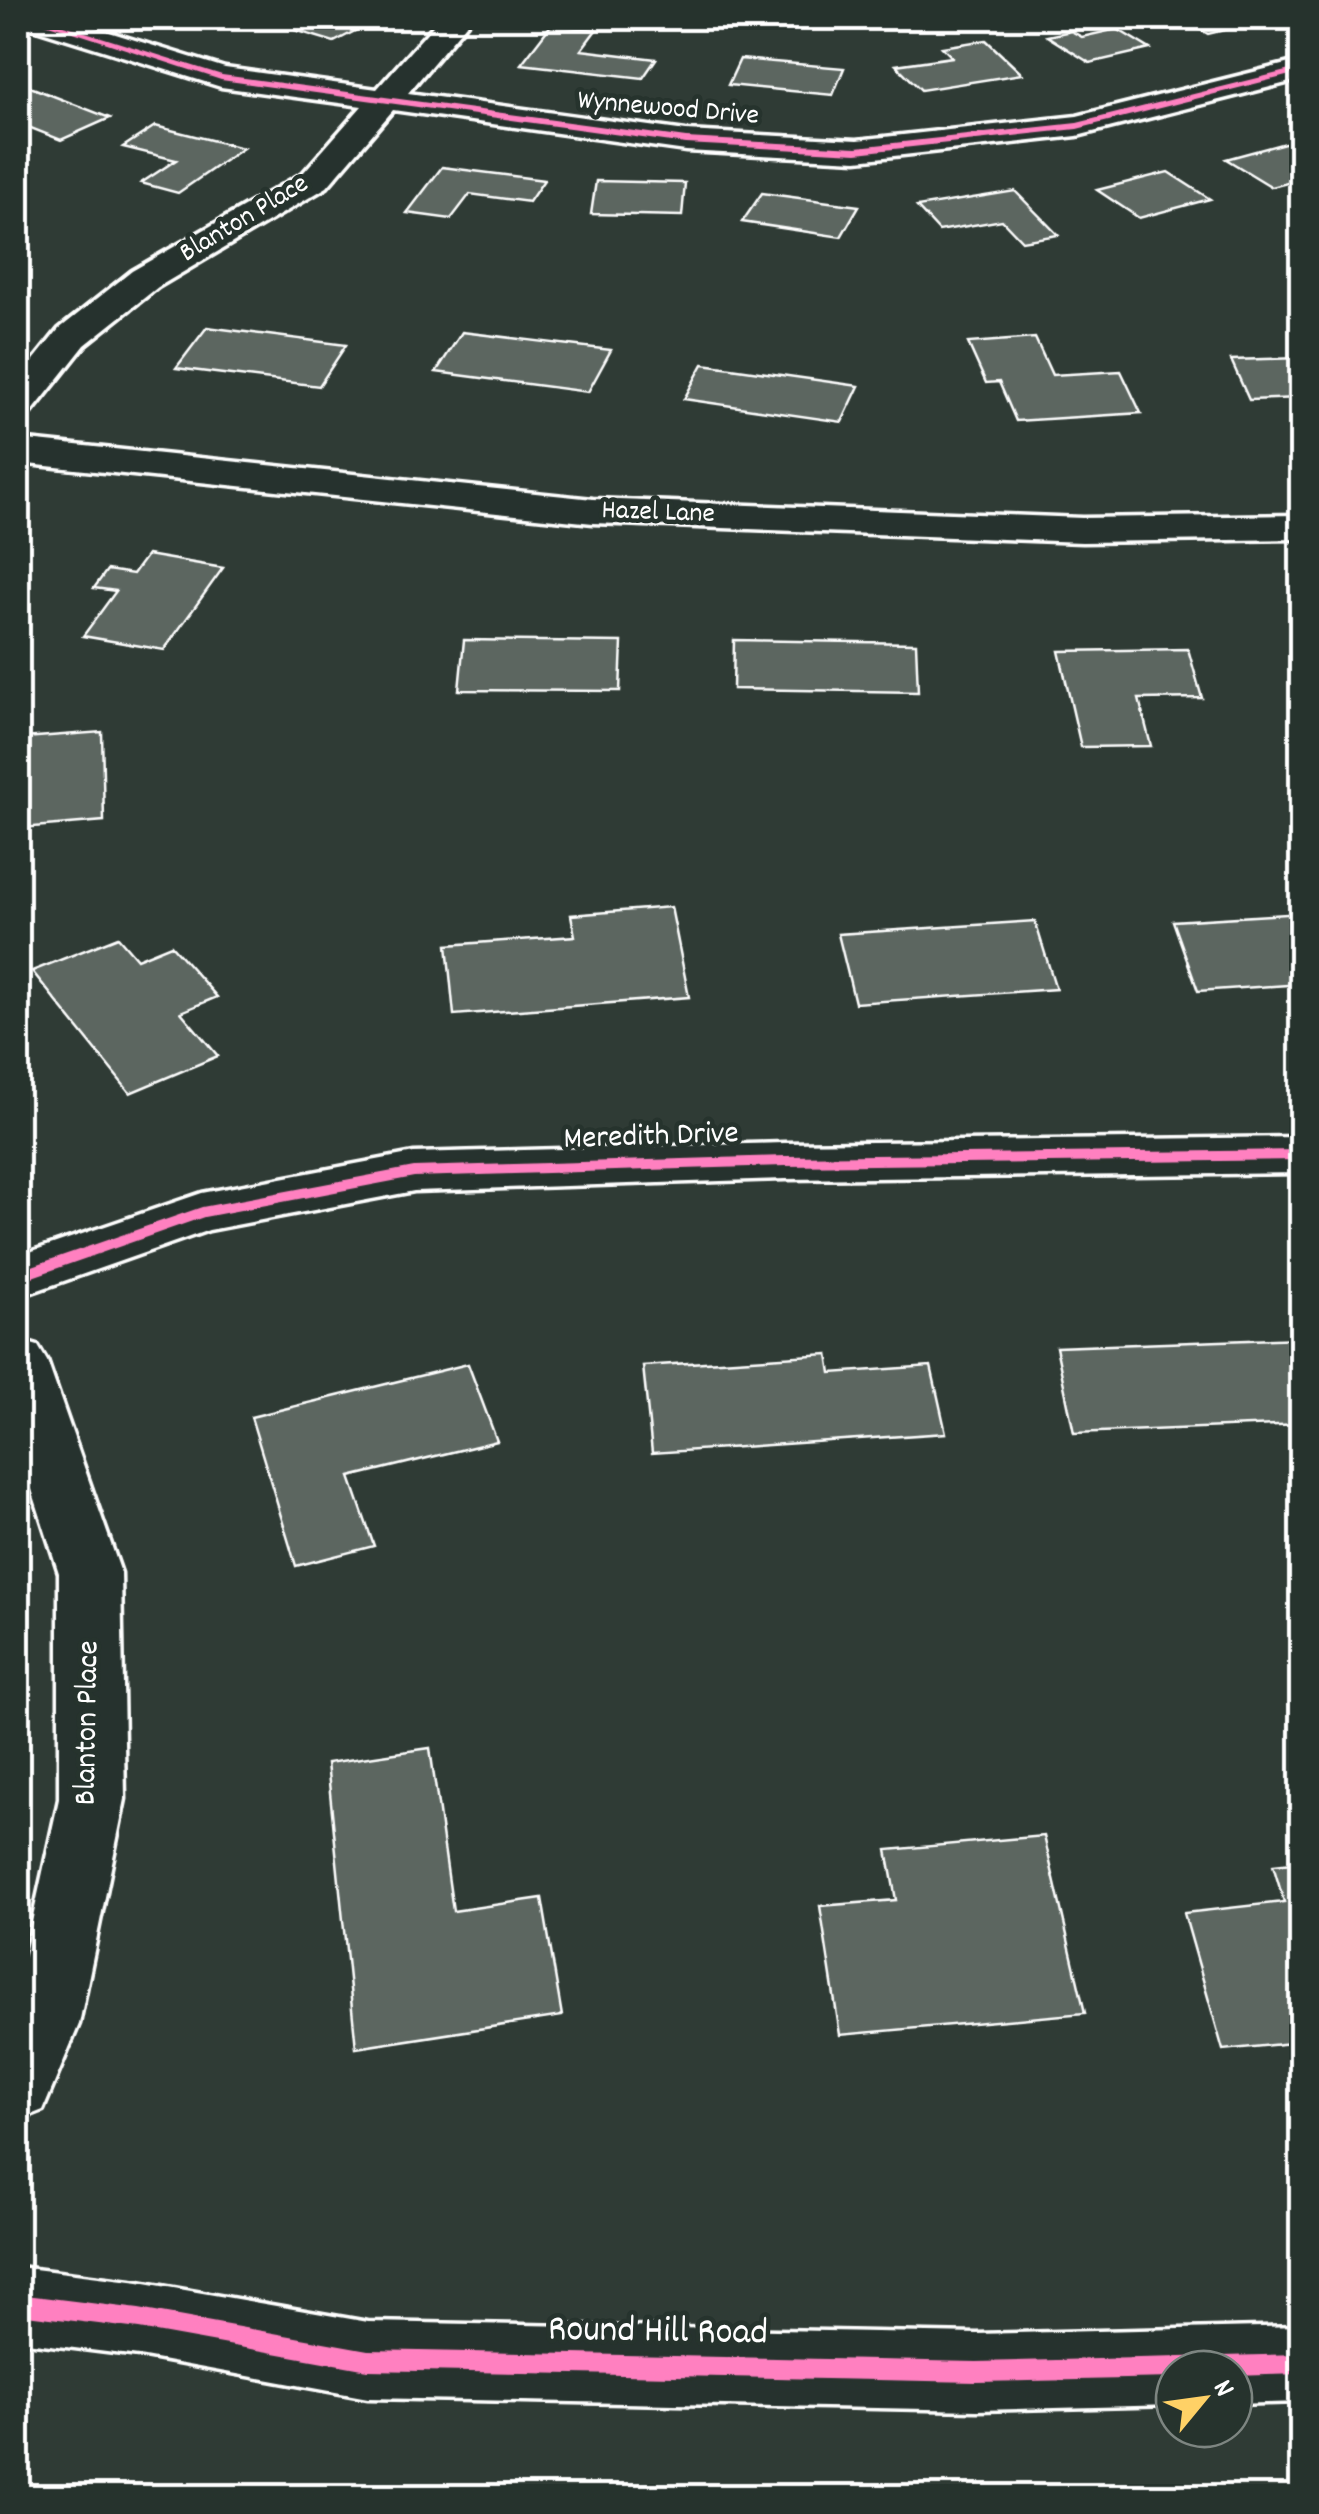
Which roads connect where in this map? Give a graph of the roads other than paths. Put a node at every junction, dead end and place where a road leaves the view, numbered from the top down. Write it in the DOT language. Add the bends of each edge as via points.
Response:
graph roads {
  1 [pos="34,18"];
  2 [pos="456,18"];
  3 [pos="1302,69"];
  4 [pos="381,102"];
  5 [pos="18,404"];
  6 [pos="18,450"];
  7 [pos="1302,527"];
  8 [pos="1302,1155"];
  9 [pos="18,1276"];
  10 [pos="18,1362"];
  11 [pos="18,2087"];
  12 [pos="18,2304"];
  13 [pos="1302,2364"];
  1 -- 4 [label="street, Wynnewood Drive" via="221,77"];
  2 -- 4 [label="street, Blanton Place"];
  3 -- 4 [label="street, Wynnewood Drive" via="1077,126 857,150 686,141"];
  4 -- 5 [label="street, Blanton Place" via="315,180 145,279 72,337"];
  6 -- 7 [label="street, Hazel Lane" via="593,511 1082,530"];
  8 -- 9 [label="street, Meredith Drive" via="414,1172 202,1212"];
  10 -- 11 [label="street, Blanton Place" via="90,1573 92,1799 44,2024"];
  12 -- 13 [label="street, Round Hill Road" via="368,2360 977,2372"];
}
